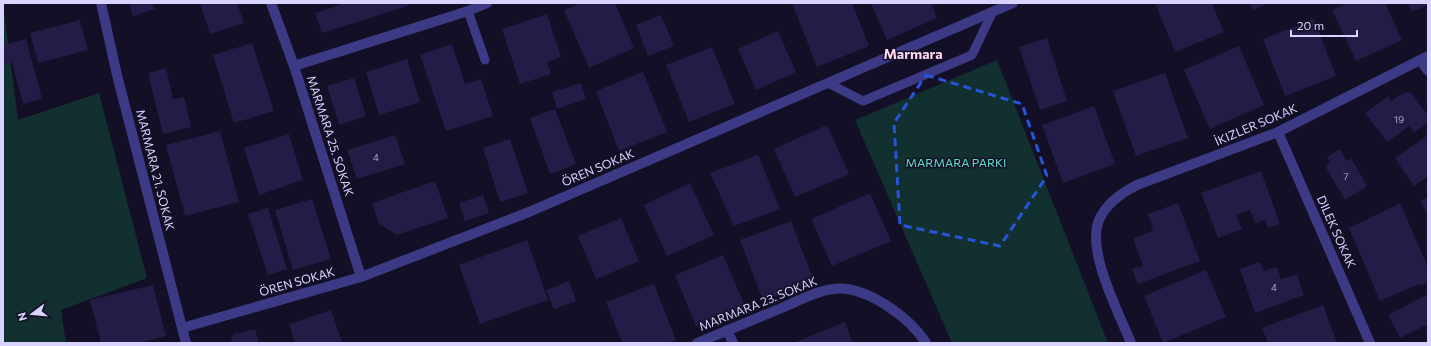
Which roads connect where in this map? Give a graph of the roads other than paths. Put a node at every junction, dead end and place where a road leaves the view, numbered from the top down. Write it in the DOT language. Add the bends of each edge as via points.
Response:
graph roads {
  1 [pos="101,3"];
  2 [pos="271,3"];
  3 [pos="487,3"];
  4 [pos="1013,3"];
  5 [pos="468,11"];
  6 [pos="992,13"];
  7 [pos="1425,59"];
  8 [pos="485,60"];
  9 [pos="294,66"];
  10 [pos="1428,71"];
  11 [pos="828,82"];
  12 [pos="1278,132"];
  13 [pos="361,277"];
  14 [pos="182,328"];
  15 [pos="728,330"];
  16 [pos="186,343"];
  17 [pos="697,343"];
  18 [pos="733,343"];
  19 [pos="926,343"];
  20 [pos="1131,343"];
  21 [pos="1370,343"];
  1 -- 14 [label="street, MARMARA 21. SOKAK"];
  2 -- 9 [label="street, MARMARA 25. SOKAK"];
  3 -- 5 [label="street"];
  4 -- 6 [label="street, ÖREN SOKAK"];
  5 -- 8 [label="lane"];
  5 -- 9 [label="street"];
  6 -- 11 [label="street, ÖREN SOKAK"];
  6 -- 11 [label="lane" via="972,55 863,101"];
  7 -- 10 [label="street"];
  7 -- 12 [label="street, İKIZLER SOKAK"];
  9 -- 13 [label="street, MARMARA 25. SOKAK"];
  11 -- 13 [label="street, ÖREN SOKAK" via="530,212"];
  12 -- 20 [label="street, İKIZLER SOKAK" via="1126,190 1115,199 1099,220 1097,235 1101,271"];
  12 -- 21 [label="street, DILEK SOKAK"];
  13 -- 14 [label="street, ÖREN SOKAK"];
  14 -- 16 [label="street, MARMARA 21. SOKAK"];
  15 -- 17 [label="street, MARMARA 23. SOKAK"];
  15 -- 18 [label="street"];
  15 -- 19 [label="street, MARMARA 23. SOKAK" via="821,291 845,288 875,299 907,320"];
}
